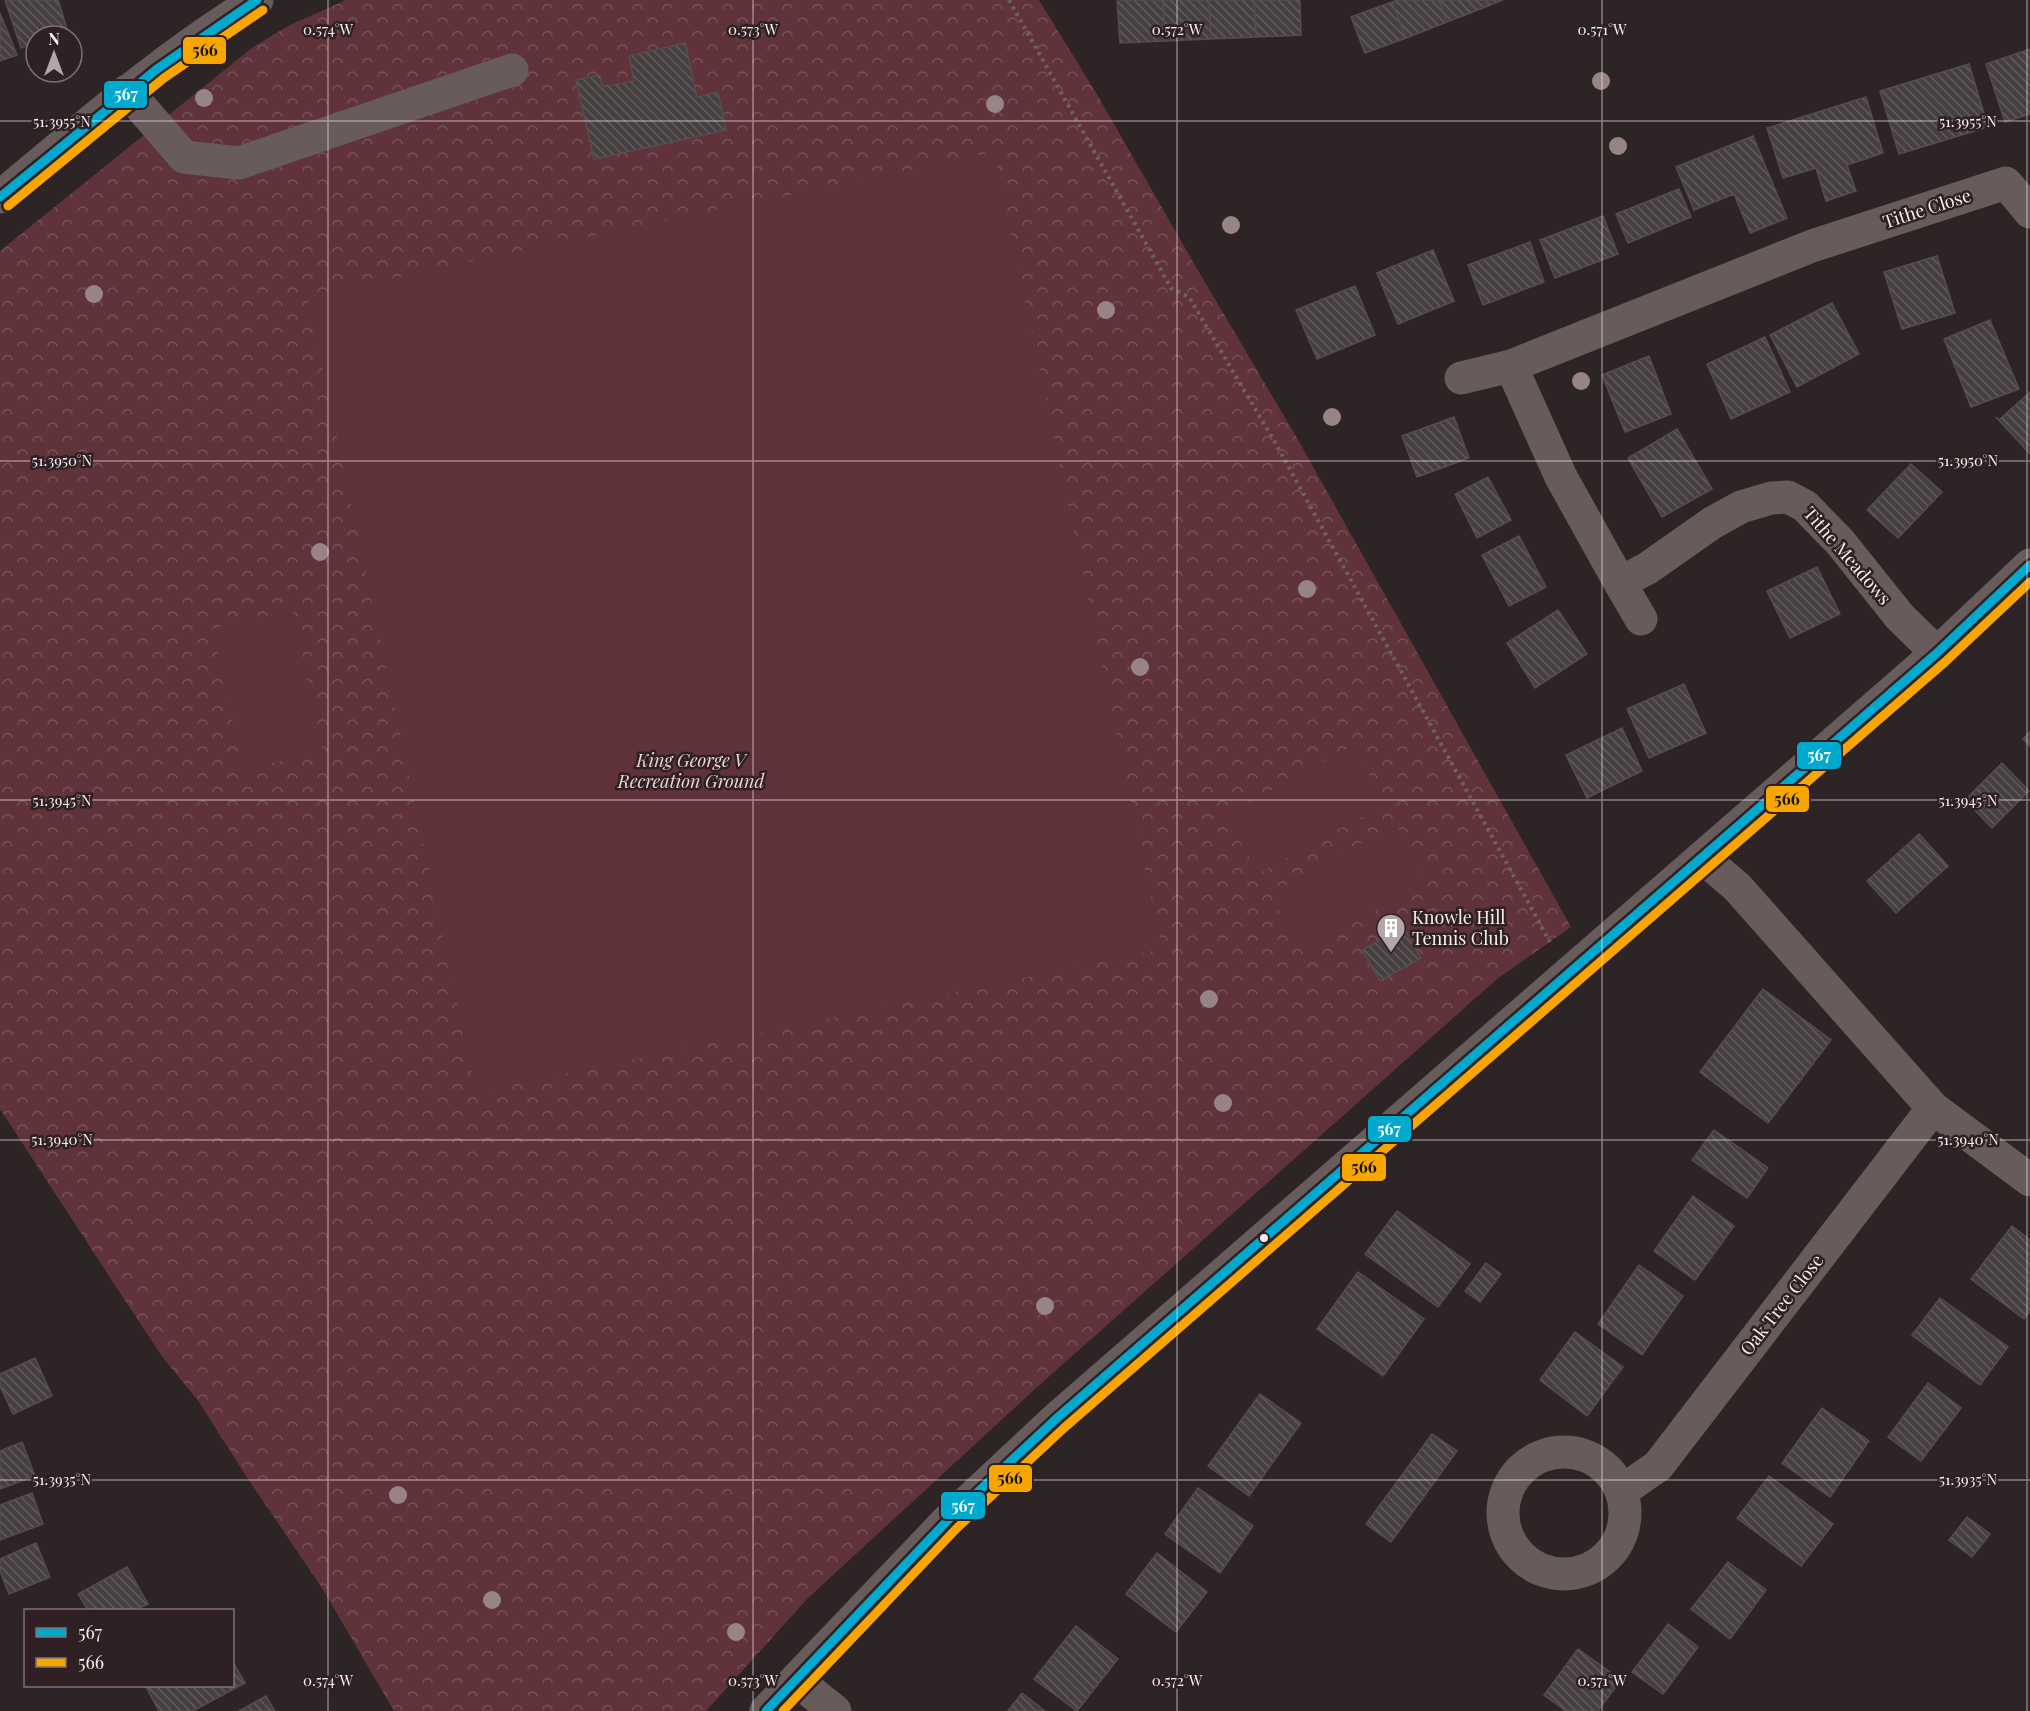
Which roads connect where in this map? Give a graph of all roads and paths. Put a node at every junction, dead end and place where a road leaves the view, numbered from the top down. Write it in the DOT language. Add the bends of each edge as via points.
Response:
graph roads {
  1 [pos="257,0"];
  2 [pos="1009,0"];
  3 [pos="512,70"];
  4 [pos="127,92"];
  5 [pos="2018,179"];
  6 [pos="0,197"];
  7 [pos="2030,212"];
  8 [pos="1511,366"];
  9 [pos="1461,378"];
  10 [pos="2030,565"];
  11 [pos="1620,583"];
  12 [pos="1641,619"];
  13 [pos="1937,653"];
  14 [pos="1703,858"];
  15 [pos="1572,972"];
  16 [pos="1933,1108"];
  17 [pos="2030,1180"];
  18 [pos="1622,1491"];
  19 [pos="796,1680"];
  20 [pos="766,1711"];
  21 [pos="835,1711"];
  1 -- 4 [label="street"];
  2 -- 15 [label="path" via="1171,288 1189,297 1276,444 1555,951"];
  3 -- 4 [label="street" via="239,164 184,157"];
  4 -- 6 [label="street"];
  5 -- 7 [label="street, Tithe Close"];
  5 -- 8 [label="street, Tithe Close" via="1812,246"];
  8 -- 9 [label="street"];
  8 -- 11 [label="street" via="1562,477"];
  10 -- 13 [label="street"];
  11 -- 12 [label="street"];
  11 -- 13 [label="street, Tithe Meadows" via="1741,507 1788,497 1805,506 1840,542 1900,617"];
  13 -- 14 [label="street"];
  14 -- 15 [label="street"];
  14 -- 16 [label="street" via="1737,887"];
  15 -- 19 [label="street" via="1056,1419 949,1519"];
  16 -- 17 [label="street"];
  16 -- 18 [label="street, Oak Tree Close" via="1658,1466"];
  19 -- 20 [label="street"];
  19 -- 21 [label="street"];
}
